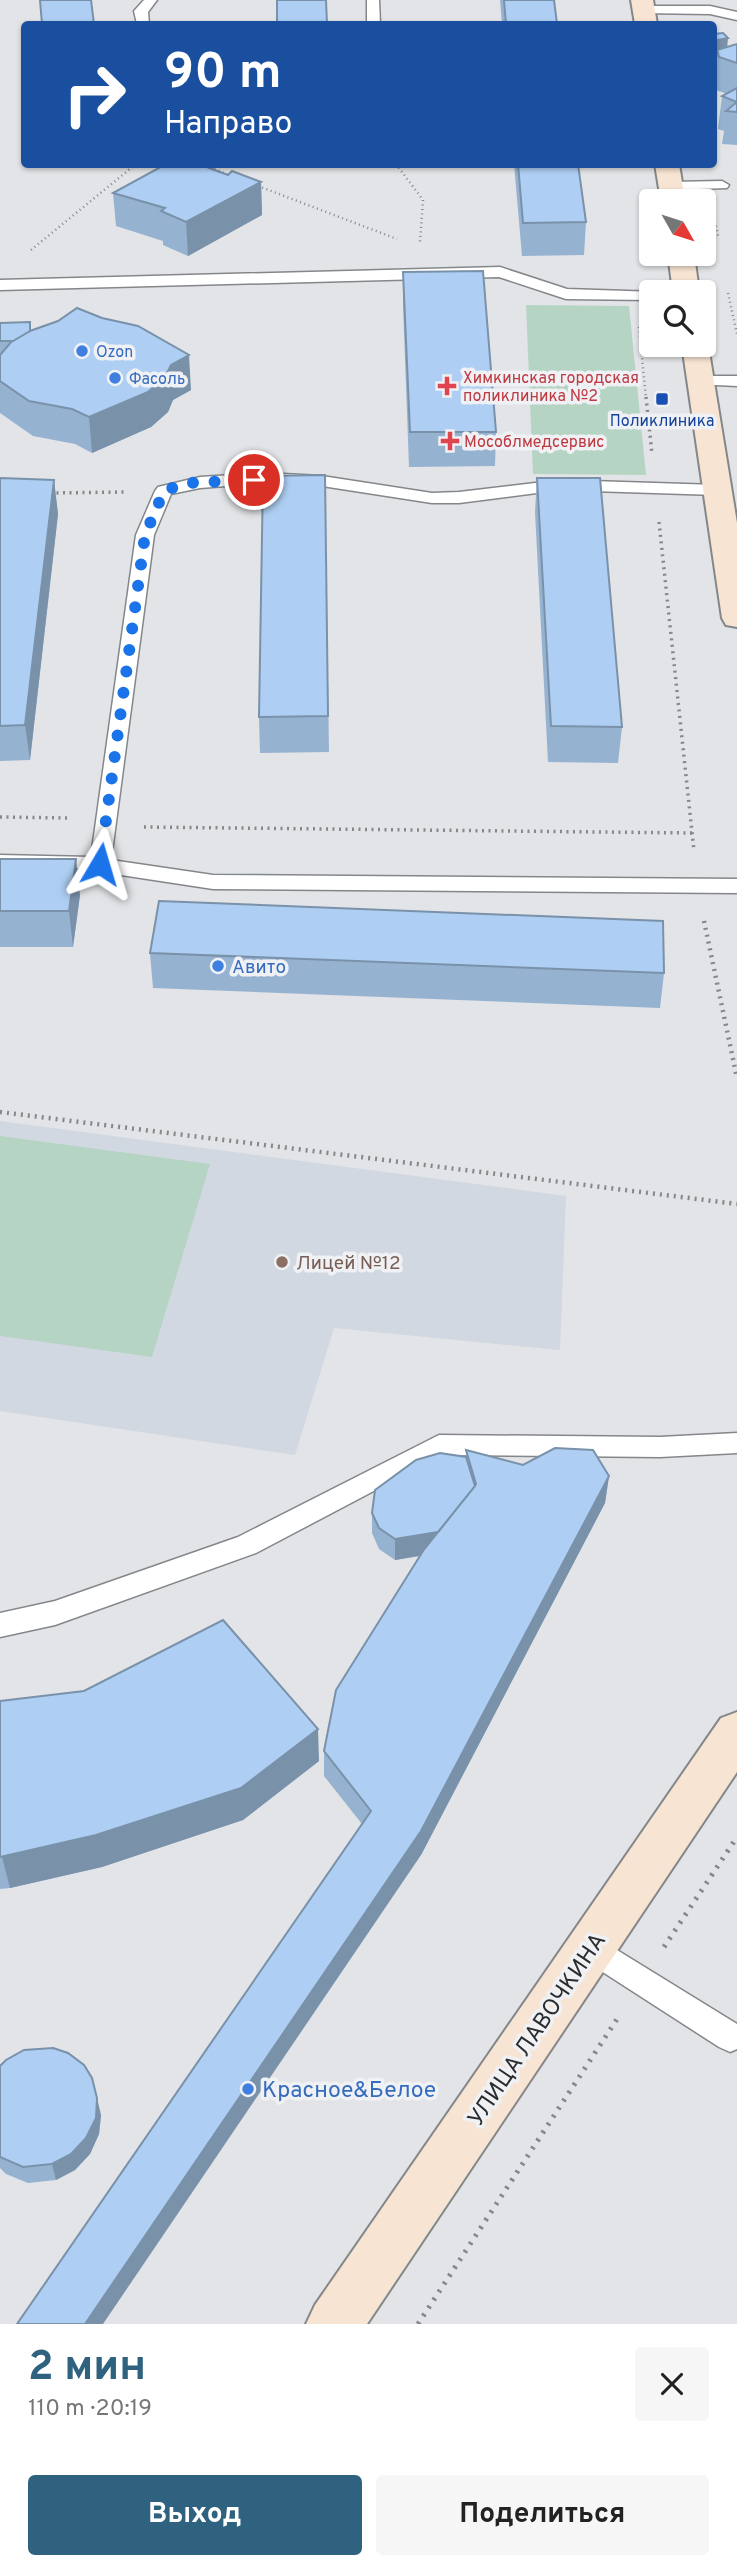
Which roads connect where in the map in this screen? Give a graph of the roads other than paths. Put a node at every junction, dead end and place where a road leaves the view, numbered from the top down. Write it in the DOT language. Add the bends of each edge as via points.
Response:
graph roads {
  1 [pos="151,0"];
  2 [pos="373,0"];
  3 [pos="644,11"];
  4 [pos="737,16"];
  5 [pos="143,21"];
  6 [pos="374,21"];
  7 [pos="670,184"];
  8 [pos="722,185"];
  9 [pos="0,285"];
  10 [pos="639,295"];
  11 [pos="697,357"];
  12 [pos="701,381"];
  13 [pos="737,382"];
  14 [pos="718,490"];
  15 [pos="737,618"];
  16 [pos="0,862"];
  17 [pos="100,864"];
  18 [pos="737,886"];
  19 [pos="737,1443"];
  20 [pos="0,1625"];
  21 [pos="737,1733"];
  22 [pos="591,1948"];
  23 [pos="730,2037"];
  24 [pos="334,2324"];
  1 -- 5 [label="lane" via="141,11"];
  2 -- 6 [label="lane"];
  3 -- 4 [label="lane" via="710,10"];
  7 -- 8 [label="lane"];
  9 -- 10 [label="lane" via="500,272 566,294"];
  11 -- 12 [label="street"];
  12 -- 13 [label="lane"];
  12 -- 14 [label="street"];
  14 -- 15 [label="street"];
  14 -- 17 [label="lane" via="610,484 537,486 449,498 394,496 321,481 232,480 186,483 164,491 145,535"];
  16 -- 17 [label="lane"];
  17 -- 18 [label="lane" via="213,882"];
  19 -- 20 [label="lane" via="439,1445 247,1545 55,1613"];
  21 -- 22 [label="street, УЛИЦА ЛАВОЧКИНА"];
  22 -- 23 [label="lane"];
  22 -- 24 [label="street, УЛИЦА ЛАВОЧКИНА"];
}
